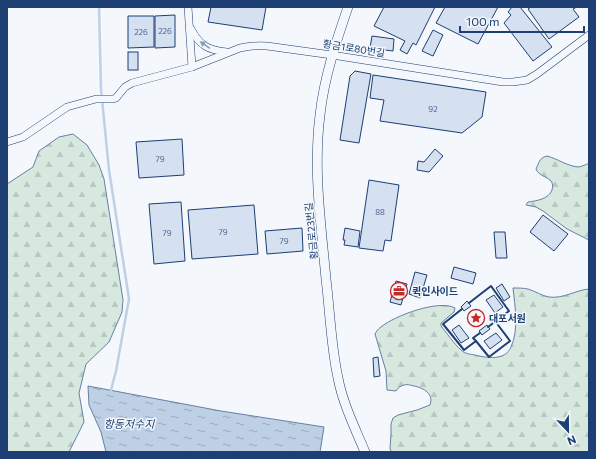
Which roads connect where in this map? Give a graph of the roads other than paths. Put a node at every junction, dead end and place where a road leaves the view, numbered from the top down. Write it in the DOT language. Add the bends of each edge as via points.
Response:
graph roads {
  1 [pos="188,7"];
  2 [pos="348,7"];
  3 [pos="189,25"];
  4 [pos="589,35"];
  5 [pos="229,52"];
  6 [pos="332,54"];
  7 [pos="192,67"];
  8 [pos="7,142"];
  9 [pos="365,452"];
  1 -- 3 [label="street"];
  2 -- 6 [label="street, 황금로23번길"];
  5 -- 3 [label="street, one-way" via="206,47 198,41"];
  3 -- 7 [label="street"];
  4 -- 6 [label="street, 황금1로80번길" via="537,74 526,80 513,82"];
  5 -- 6 [label="street, 황금1로80번길" via="257,45"];
  5 -- 7 [label="street, 황금1로80번길"];
  6 -- 9 [label="street, 황금로23번길" via="319,121 316,161 319,211 338,378 342,395"];
  7 -- 8 [label="street, 황금1로80번길" via="132,83 113,99 96,99 67,107 23,137"];
}
